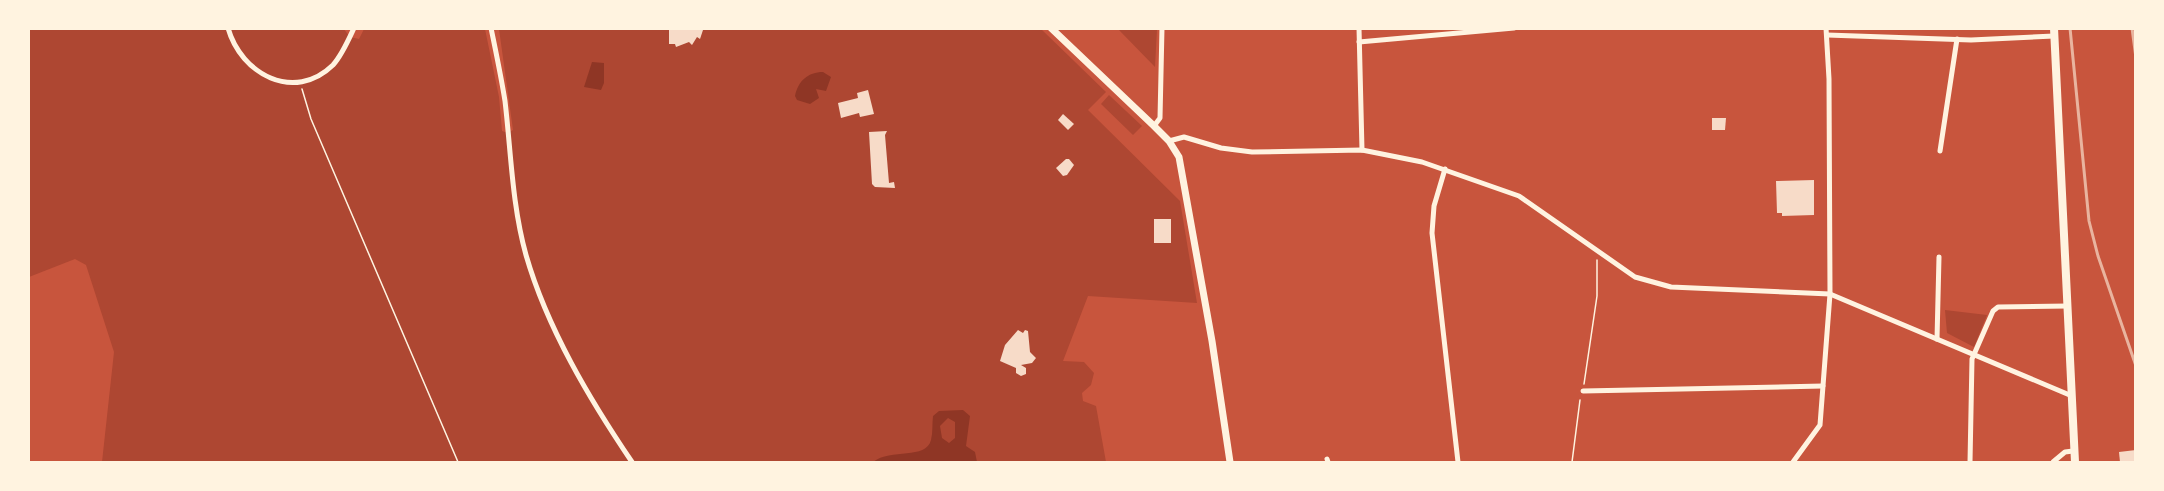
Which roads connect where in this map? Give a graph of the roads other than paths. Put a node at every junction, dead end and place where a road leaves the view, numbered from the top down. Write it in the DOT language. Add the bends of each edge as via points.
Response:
graph roads {
  1 [pos="228,28"];
  2 [pos="354,28"];
  3 [pos="491,28"];
  4 [pos="1051,28"];
  5 [pos="1162,28"];
  6 [pos="1359,28"];
  7 [pos="1514,28"];
  8 [pos="1826,32"];
  9 [pos="2054,32"];
  10 [pos="1957,39"];
  11 [pos="1359,42"];
  12 [pos="1154,126"];
  13 [pos="1169,141"];
  14 [pos="1362,150"];
  15 [pos="1940,151"];
  16 [pos="1445,169"];
  17 [pos="1940,257"];
  18 [pos="1830,294"];
  19 [pos="2068,306"];
  20 [pos="1937,339"];
  21 [pos="1973,355"];
  22 [pos="1823,386"];
  23 [pos="1583,391"];
  24 [pos="2072,396"];
  25 [pos="2073,451"];
  26 [pos="632,462"];
  27 [pos="1230,462"];
  28 [pos="1458,462"];
  29 [pos="1793,462"];
  30 [pos="1970,462"];
  31 [pos="2053,462"];
  32 [pos="2074,462"];
  1 -- 2 [label="street" via="234,46 250,67 279,82 301,83 332,65"];
  3 -- 26 [label="street" via="526,255 540,296 579,375"];
  4 -- 12 [label="main road"];
  5 -- 12 [label="street" via="1160,118"];
  6 -- 11 [label="street"];
  7 -- 11 [label="street"];
  8 -- 10 [label="street"];
  8 -- 18 [label="street"];
  9 -- 10 [label="street"];
  9 -- 19 [label="main road"];
  10 -- 15 [label="street"];
  11 -- 14 [label="street"];
  12 -- 13 [label="main road"];
  13 -- 14 [label="street" via="1184,137 1252,152"];
  13 -- 27 [label="main road" via="1181,164"];
  14 -- 16 [label="street"];
  16 -- 18 [label="street" via="1529,201 1647,283"];
  16 -- 28 [label="street" via="1434,206 1432,233"];
  17 -- 20 [label="street"];
  18 -- 20 [label="street"];
  18 -- 22 [label="street"];
  19 -- 21 [label="street" via="1995,308"];
  19 -- 24 [label="main road"];
  20 -- 21 [label="street"];
  21 -- 24 [label="street"];
  21 -- 30 [label="street"];
  22 -- 23 [label="street"];
  22 -- 29 [label="street" via="1820,425"];
  24 -- 25 [label="main road"];
  25 -- 31 [label="street"];
  25 -- 32 [label="main road"];
}
